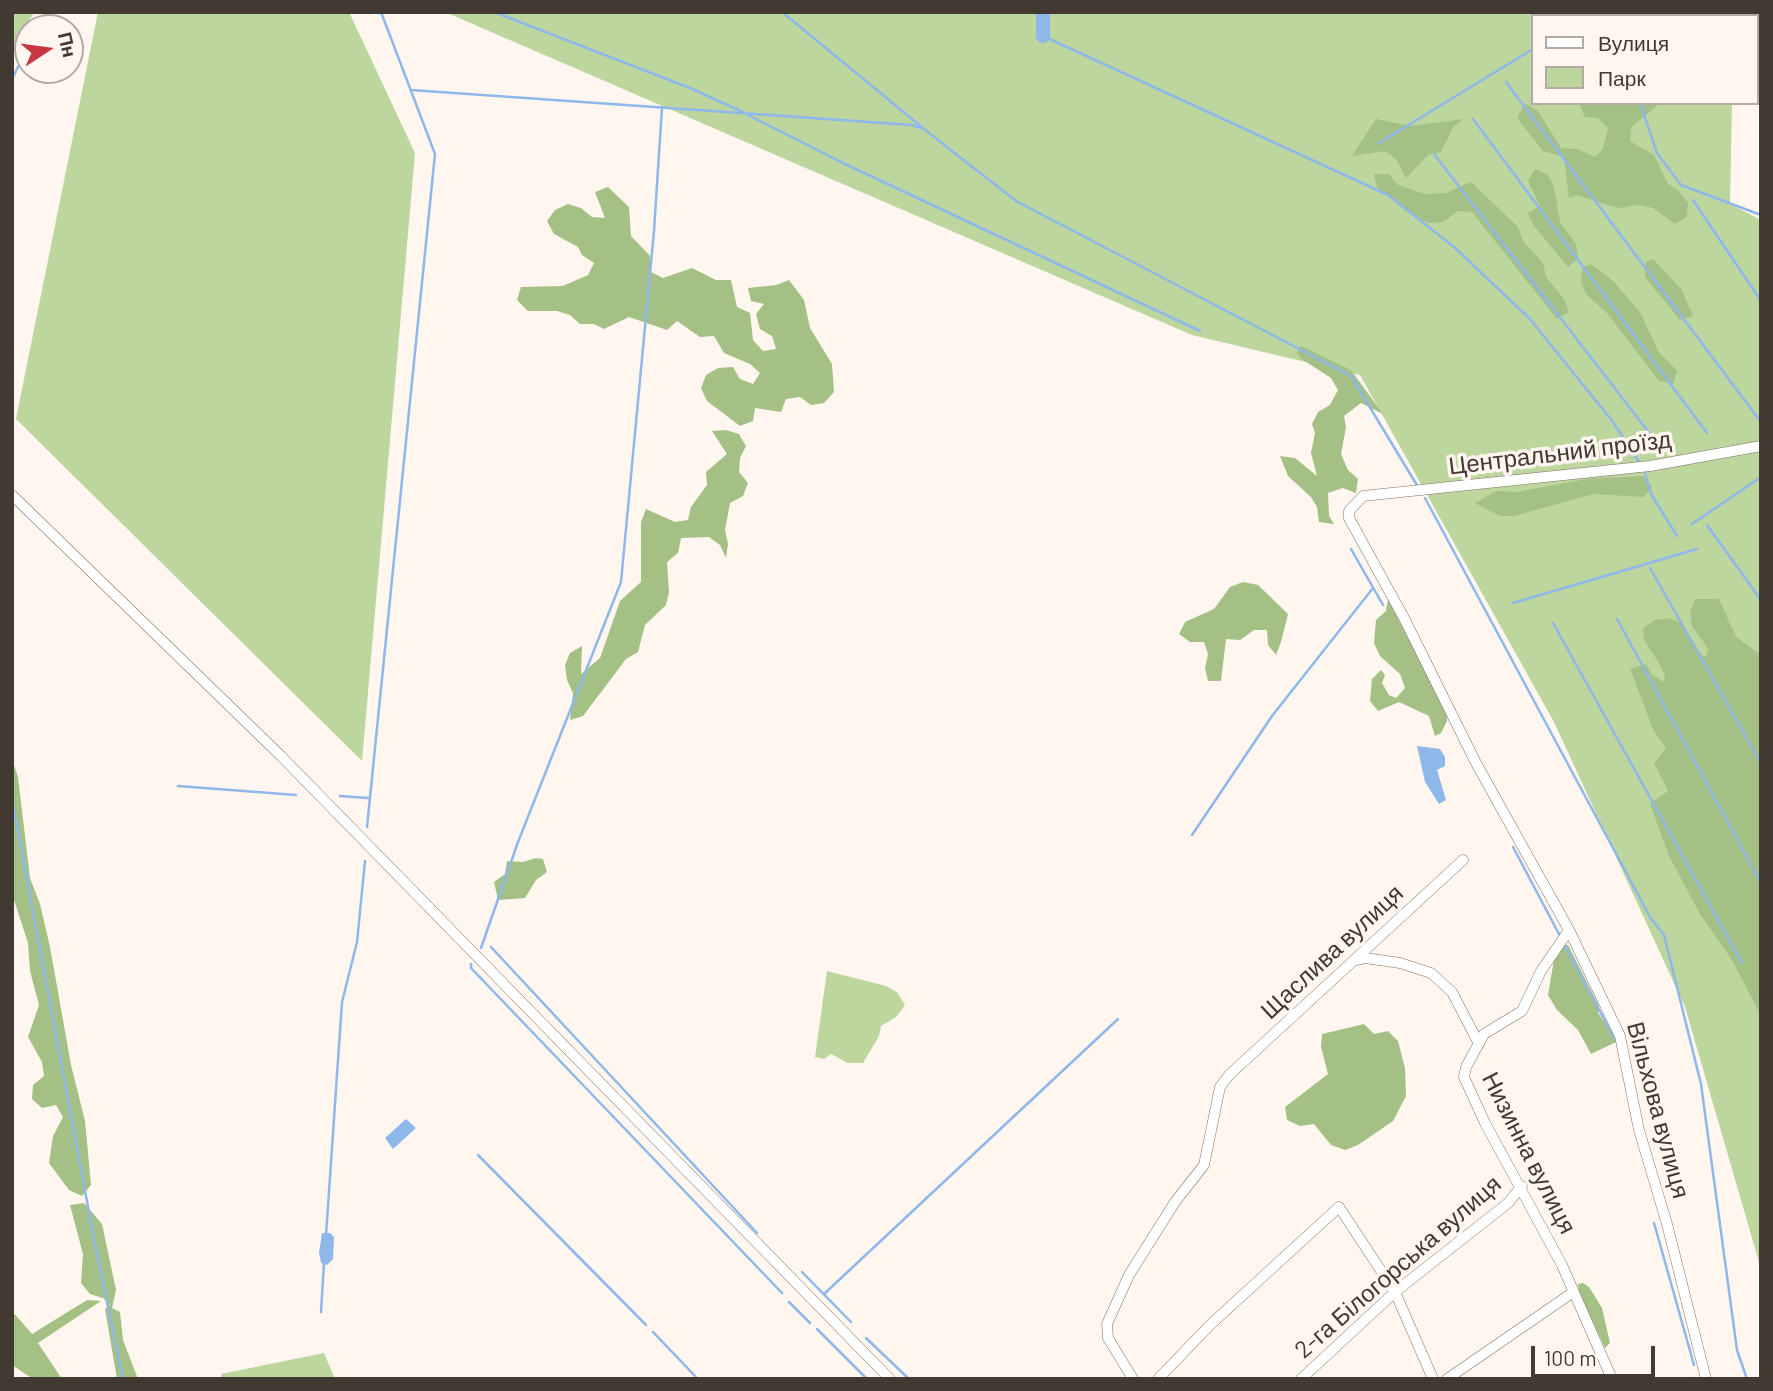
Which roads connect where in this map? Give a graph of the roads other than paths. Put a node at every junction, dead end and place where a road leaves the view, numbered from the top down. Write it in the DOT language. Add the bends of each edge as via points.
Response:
graph roads {
  1 [pos="1761,446"];
  2 [pos="12,495"];
  3 [pos="1363,496"];
  4 [pos="1464,860"];
  5 [pos="1569,930"];
  6 [pos="1354,961"];
  7 [pos="1479,1045"];
  8 [pos="1521,1186"];
  9 [pos="1395,1292"];
  10 [pos="1572,1293"];
  11 [pos="1304,1378"];
  12 [pos="890,1379"];
  13 [pos="1133,1379"];
  14 [pos="1158,1379"];
  15 [pos="1433,1379"];
  16 [pos="1447,1379"];
  17 [pos="1612,1379"];
  18 [pos="1706,1379"];
  1 -- 3 [label="street, Центральний проїзд" via="1650,466"];
  2 -- 12 [label="street" via="281,756"];
  3 -- 5 [label="street, Вільхова вулиця" via="1353,504 1349,518"];
  4 -- 6 [label="street, Щаслива вулиця"];
  5 -- 7 [label="street, Низинна вулиця" via="1541,971 1522,1011 1484,1034"];
  5 -- 18 [label="street, Вільхова вулиця" via="1620,1036 1639,1130"];
  6 -- 7 [label="street" via="1400,963 1431,972 1451,992"];
  6 -- 13 [label="street, Щаслива вулиця" via="1220,1087 1204,1165 1129,1275 1107,1324 1108,1338"];
  7 -- 8 [label="street, Низинна вулиця" via="1464,1077"];
  8 -- 9 [label="street, 2-га Білогорська вулиця" via="1508,1203"];
  8 -- 10 [label="street, Низинна вулиця"];
  9 -- 11 [label="street, 2-га Білогорська вулиця"];
  9 -- 14 [label="street" via="1339,1207"];
  9 -- 15 [label="street"];
  10 -- 16 [label="street"];
  10 -- 17 [label="street, Низинна вулиця"];
}
